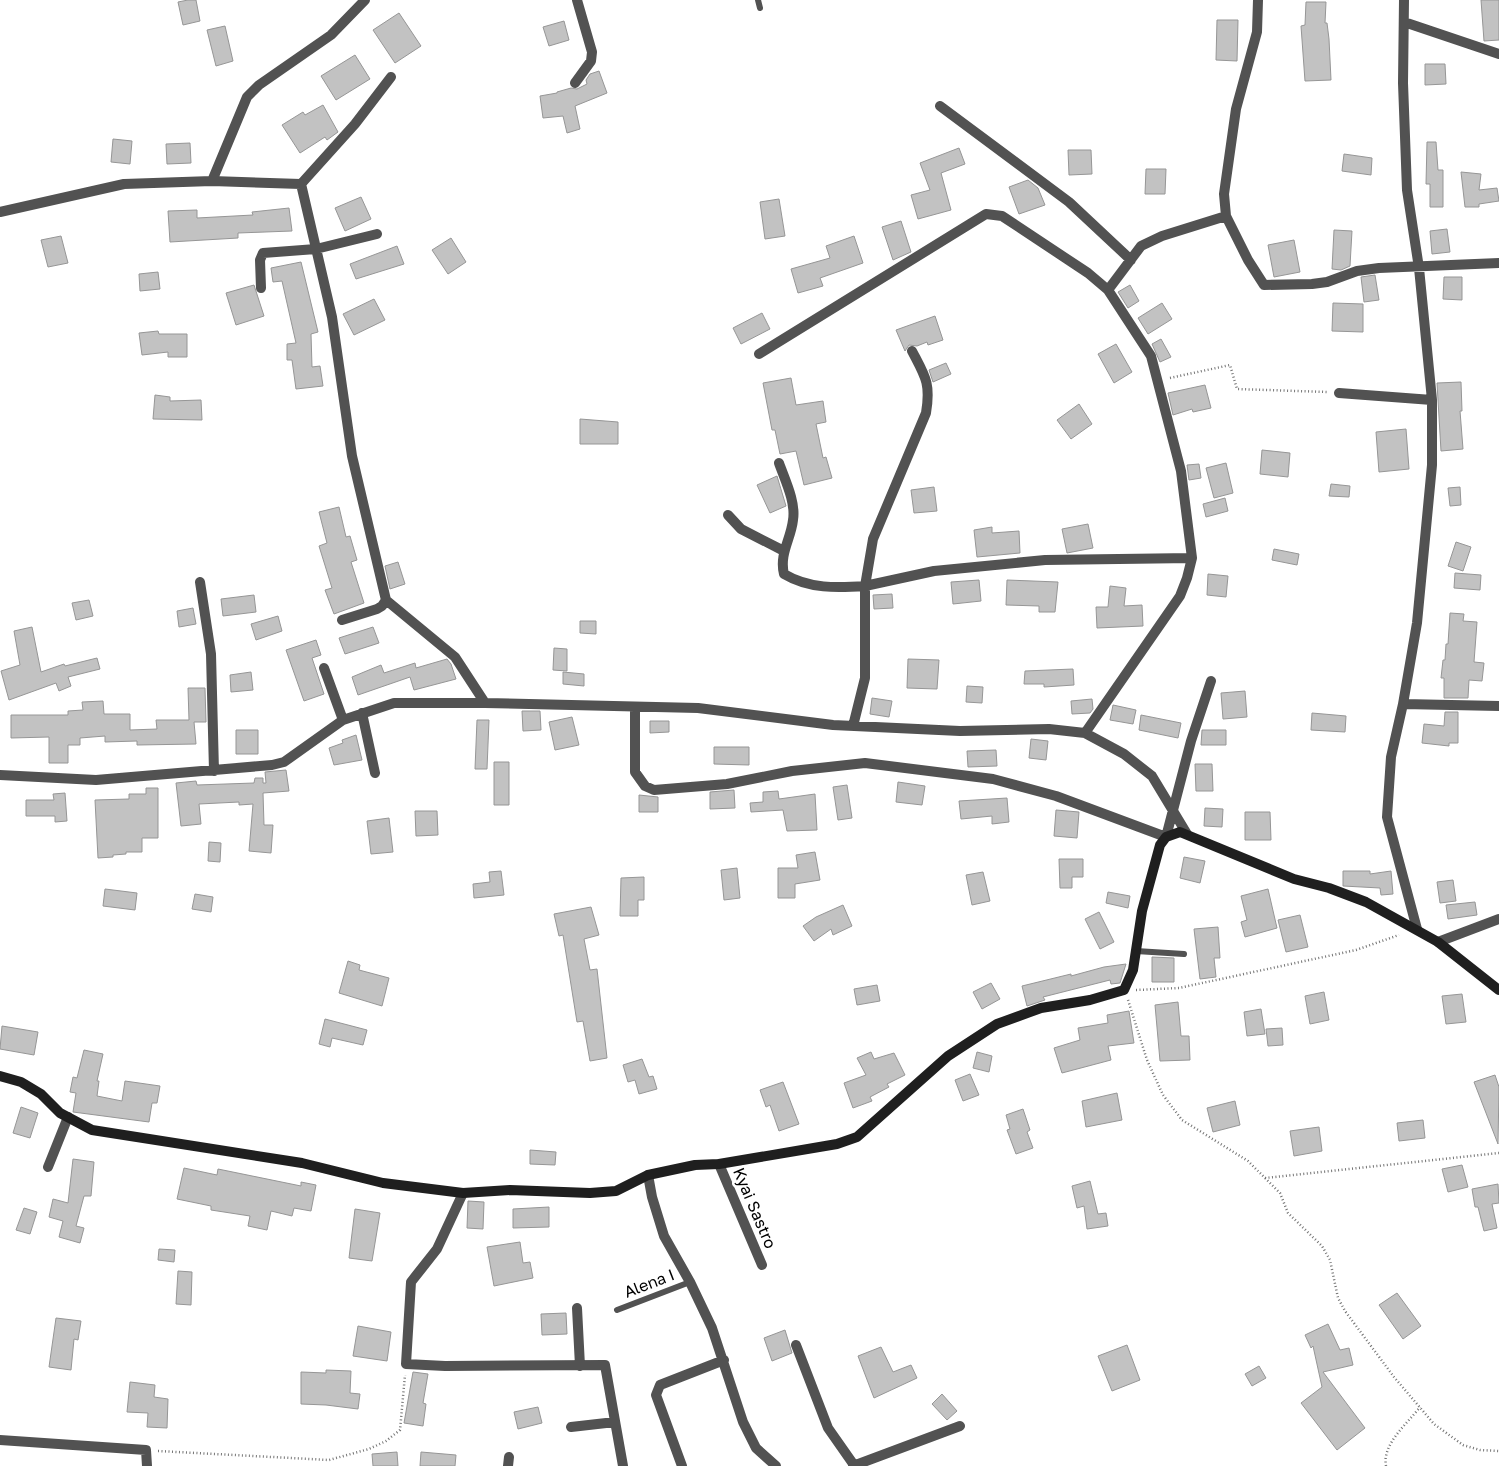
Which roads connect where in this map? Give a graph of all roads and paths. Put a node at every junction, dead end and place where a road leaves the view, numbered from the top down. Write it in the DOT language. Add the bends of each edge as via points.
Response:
graph roads {
  1 [pos="365,0"];
  2 [pos="576,0"];
  3 [pos="758,0"];
  4 [pos="1258,0"];
  5 [pos="1404,0"];
  6 [pos="760,8"];
  7 [pos="1404,22"];
  8 [pos="1499,54"];
  9 [pos="391,77"];
  10 [pos="575,83"];
  11 [pos="940,106"];
  12 [pos="212,181"];
  13 [pos="301,184"];
  14 [pos="0,212"];
  15 [pos="1226,216"];
  16 [pos="377,234"];
  17 [pos="316,249"];
  18 [pos="1131,260"];
  19 [pos="1499,263"];
  20 [pos="1419,268"];
  21 [pos="261,288"];
  22 [pos="1108,290"];
  23 [pos="912,351"];
  24 [pos="760,354"];
  25 [pos="1157,381"];
  26 [pos="1339,393"];
  27 [pos="1432,400"];
  28 [pos="779,463"];
  29 [pos="728,515"];
  30 [pos="784,551"];
  31 [pos="1192,558"];
  32 [pos="200,582"];
  33 [pos="865,586"];
  34 [pos="386,600"];
  35 [pos="342,620"];
  36 [pos="324,668"];
  37 [pos="1211,681"];
  38 [pos="485,702"];
  39 [pos="1403,704"];
  40 [pos="1499,706"];
  41 [pos="635,708"];
  42 [pos="362,713"];
  43 [pos="343,720"];
  44 [pos="854,726"];
  45 [pos="1085,733"];
  46 [pos="214,771"];
  47 [pos="375,773"];
  48 [pos="0,775"];
  49 [pos="1172,811"];
  50 [pos="1187,834"];
  51 [pos="1166,837"];
  52 [pos="1499,919"];
  53 [pos="1417,929"];
  54 [pos="1438,942"];
  55 [pos="1136,951"];
  56 [pos="1184,954"];
  57 [pos="1124,990"];
  58 [pos="1499,990"];
  59 [pos="0,1076"];
  60 [pos="68,1117"];
  61 [pos="1499,1153"];
  62 [pos="719,1164"];
  63 [pos="48,1167"];
  64 [pos="648,1175"];
  65 [pos="1265,1178"];
  66 [pos="463,1193"];
  67 [pos="762,1265"];
  68 [pos="690,1282"];
  69 [pos="577,1308"];
  70 [pos="617,1310"];
  71 [pos="796,1345"];
  72 [pos="724,1360"];
  73 [pos="406,1364"];
  74 [pos="580,1366"];
  75 [pos="1420,1407"];
  76 [pos="615,1422"];
  77 [pos="571,1426"];
  78 [pos="960,1426"];
  79 [pos="0,1440"];
  80 [pos="146,1450"];
  81 [pos="1499,1451"];
  82 [pos="866,1464"];
  83 [pos="147,1466"];
  84 [pos="623,1466"];
  85 [pos="682,1466"];
  86 [pos="776,1466"];
  87 [pos="853,1466"];
  88 [pos="1386,1466"];
  1 -- 12 [label="street" via="331,36 260,85 247,98"];
  2 -- 10 [label="street" via="592,52 591,60"];
  3 -- 6 [label="lane"];
  4 -- 15 [label="street" via="1257,32 1236,109 1226,172"];
  5 -- 7 [label="street"];
  7 -- 8 [label="street"];
  7 -- 20 [label="street" via="1407,190"];
  9 -- 13 [label="street" via="355,124"];
  11 -- 18 [label="street" via="1069,202"];
  12 -- 13 [label="street"];
  12 -- 14 [label="street" via="124,184"];
  13 -- 17 [label="street"];
  15 -- 18 [label="street" via="1162,236 1141,246"];
  15 -- 20 [label="street" via="1255,272 1267,286 1327,282 1357,271"];
  16 -- 17 [label="street"];
  17 -- 21 [label="street" via="263,253 260,260"];
  17 -- 34 [label="street" via="332,317 352,456"];
  18 -- 22 [label="street"];
  19 -- 20 [label="street"];
  20 -- 27 [label="street"];
  22 -- 24 [label="street" via="1002,216 986,214"];
  22 -- 25 [label="street" via="1150,356"];
  23 -- 33 [label="street" via="927,380 926,413 873,539"];
  25 -- 26 [label="path" via="1230,365 1237,389"];
  25 -- 31 [label="street" via="1180,470"];
  26 -- 27 [label="street"];
  27 -- 39 [label="street" via="1432,465 1417,623"];
  28 -- 30 [label="street" via="794,519"];
  29 -- 30 [label="street" via="741,529"];
  30 -- 33 [label="street" via="784,574 792,578 832,588"];
  31 -- 33 [label="street" via="1045,560 934,571"];
  31 -- 45 [label="street" via="1180,596"];
  32 -- 46 [label="street" via="211,654"];
  33 -- 44 [label="street" via="865,678"];
  34 -- 35 [label="street" via="377,609"];
  34 -- 38 [label="street" via="455,656"];
  36 -- 43 [label="street"];
  37 -- 49 [label="street"];
  38 -- 41 [label="street"];
  38 -- 42 [label="street" via="394,703"];
  39 -- 40 [label="street"];
  39 -- 53 [label="street" via="1390,757 1387,817"];
  41 -- 44 [label="street" via="698,708"];
  41 -- 51 [label="street" via="635,772 645,786 654,790 727,784 792,771 866,763 993,779 1056,796"];
  42 -- 43 [label="street"];
  42 -- 47 [label="street"];
  43 -- 46 [label="street" via="284,762"];
  44 -- 45 [label="street" via="960,731 1049,729"];
  45 -- 49 [label="street" via="1124,754 1152,776"];
  46 -- 48 [label="street" via="96,780"];
  49 -- 50 [label="street"];
  49 -- 51 [label="street"];
  50 -- 51 [label="street" via="1180,832"];
  50 -- 53 [label="street" via="1294,879 1366,902"];
  51 -- 55 [label="street" via="1160,845 1147,887"];
  52 -- 54 [label="street"];
  53 -- 54 [label="street"];
  53 -- 57 [label="path" via="1356,950 1179,988"];
  54 -- 58 [label="street"];
  55 -- 56 [label="lane"];
  55 -- 57 [label="street" via="1130,980"];
  57 -- 62 [label="street" via="1090,1000 1041,1008 997,1024 948,1056 857,1137 837,1144"];
  57 -- 65 [label="path" via="1146,1060 1163,1096 1182,1120 1248,1161"];
  59 -- 60 [label="street" via="28,1086"];
  60 -- 63 [label="street"];
  60 -- 66 [label="street" via="92,1130 302,1163 383,1183"];
  61 -- 65 [label="path"];
  62 -- 64 [label="street" via="695,1165"];
  62 -- 67 [label="street, Kyai Sastro"];
  64 -- 66 [label="street" via="616,1190 590,1193 510,1190"];
  64 -- 68 [label="street" via="664,1236"];
  65 -- 75 [label="path" via="1280,1193 1288,1213 1322,1246 1330,1260 1338,1298 1345,1311"];
  66 -- 73 [label="street" via="437,1249 411,1282"];
  68 -- 70 [label="lane, Alena I"];
  68 -- 72 [label="street"];
  69 -- 74 [label="street"];
  71 -- 87 [label="street" via="828,1428"];
  72 -- 85 [label="street" via="660,1385 657,1390 656,1395"];
  72 -- 86 [label="street" via="743,1422 756,1448"];
  73 -- 74 [label="street"];
  73 -- 80 [label="path" via="400,1430 369,1450 329,1460"];
  74 -- 76 [label="street" via="605,1365"];
  75 -- 81 [label="path" via="1434,1424 1463,1445"];
  75 -- 88 [label="path" via="1387,1448"];
  76 -- 77 [label="street"];
  76 -- 84 [label="street"];
  78 -- 82 [label="street"];
  79 -- 80 [label="street"];
  80 -- 83 [label="street"];
  82 -- 87 [label="street"];
}
